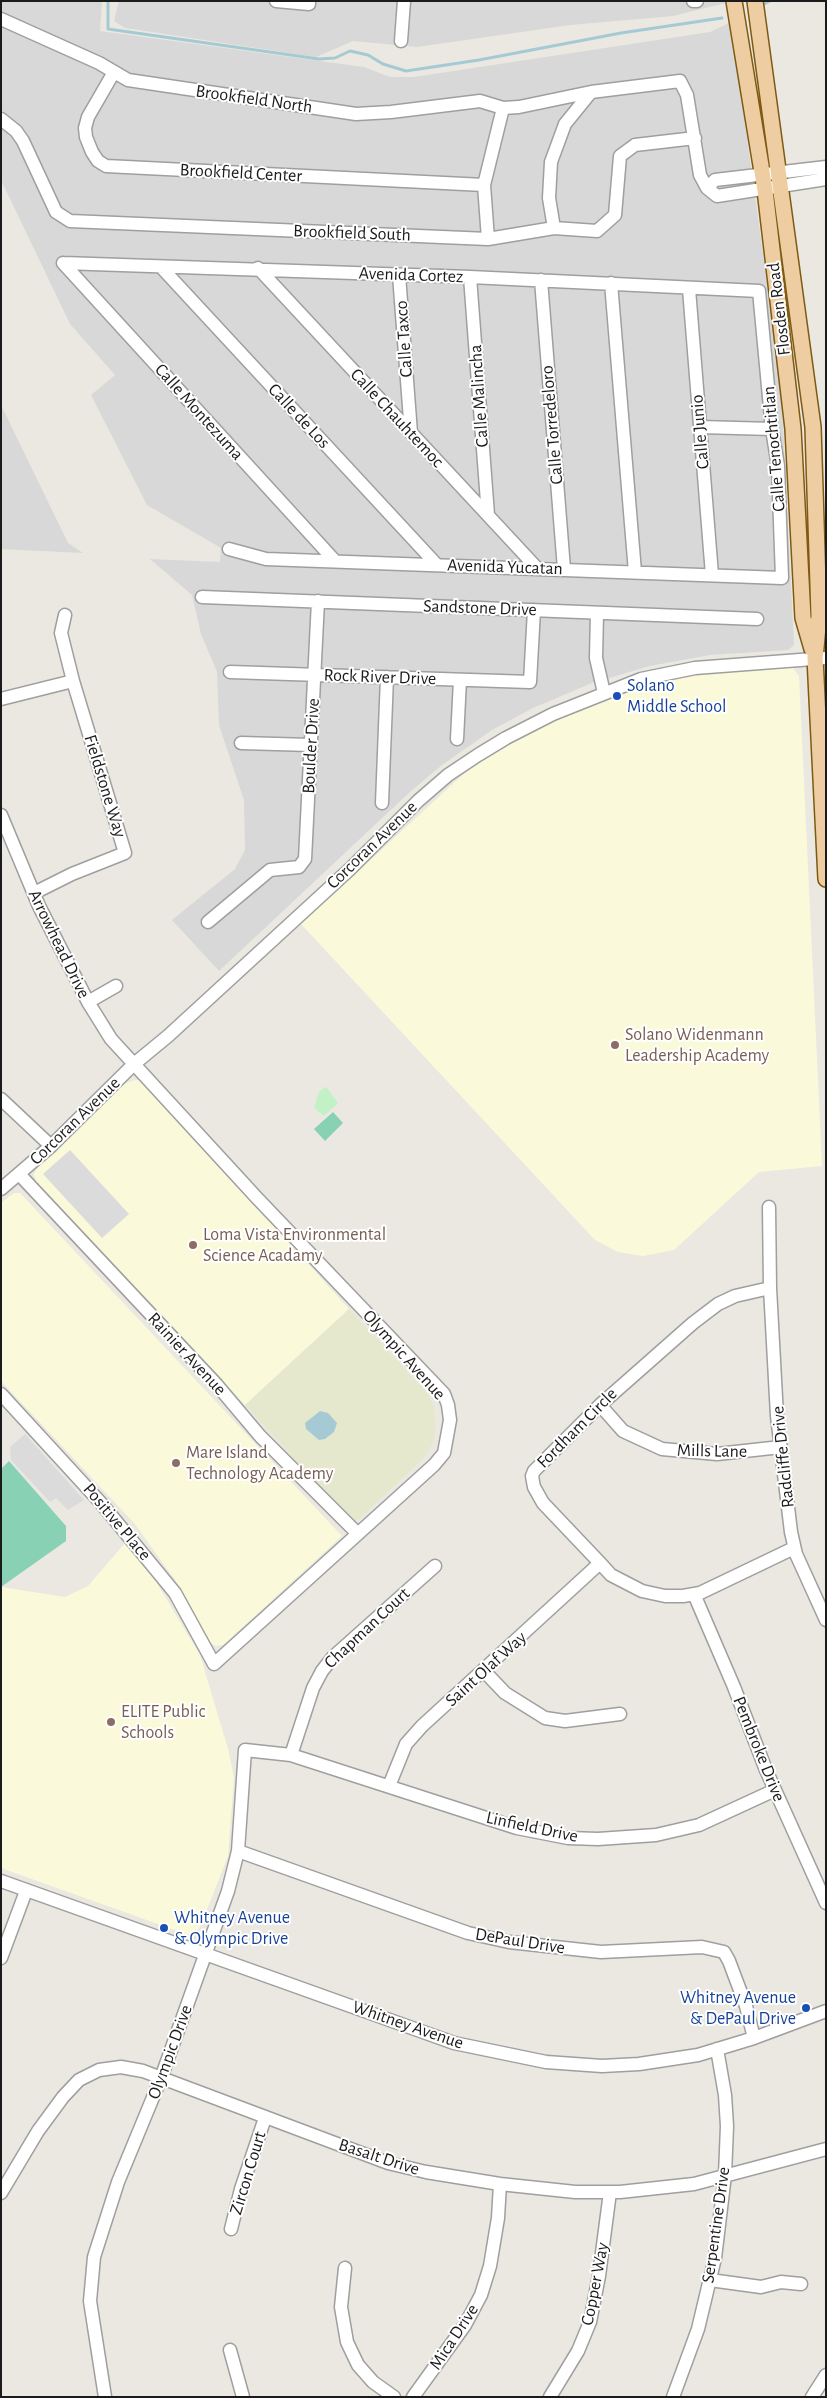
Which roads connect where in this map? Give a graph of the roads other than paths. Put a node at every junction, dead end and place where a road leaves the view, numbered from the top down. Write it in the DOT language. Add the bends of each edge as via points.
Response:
graph roads {
  1 [pos="276,1"];
  2 [pos="310,1"];
  3 [pos="404,1"];
  4 [pos="693,1"];
  5 [pos="697,1"];
  6 [pos="734,1"];
  7 [pos="755,1"];
  8 [pos="1,19"];
  9 [pos="401,41"];
  10 [pos="114,72"];
  11 [pos="591,92"];
  12 [pos="502,108"];
  13 [pos="1,119"];
  14 [pos="694,138"];
  15 [pos="826,167"];
  16 [pos="762,174"];
  17 [pos="779,179"];
  18 [pos="826,179"];
  19 [pos="484,185"];
  20 [pos="707,188"];
  21 [pos="765,190"];
  22 [pos="554,228"];
  23 [pos="488,239"];
  24 [pos="64,263"];
  25 [pos="161,267"];
  26 [pos="258,268"];
  27 [pos="399,275"];
  28 [pos="470,277"];
  29 [pos="541,280"];
  30 [pos="611,283"];
  31 [pos="689,288"];
  32 [pos="759,292"];
  33 [pos="700,427"];
  34 [pos="772,429"];
  35 [pos="411,432"];
  36 [pos="488,515"];
  37 [pos="229,549"];
  38 [pos="335,561"];
  39 [pos="436,565"];
  40 [pos="536,567"];
  41 [pos="564,569"];
  42 [pos="635,572"];
  43 [pos="712,575"];
  44 [pos="782,578"];
  45 [pos="202,597"];
  46 [pos="318,601"];
  47 [pos="534,610"];
  48 [pos="598,613"];
  49 [pos="65,615"];
  50 [pos="757,619"];
  51 [pos="820,658"];
  52 [pos="230,672"];
  53 [pos="314,675"];
  54 [pos="387,677"];
  55 [pos="460,680"];
  56 [pos="73,681"];
  57 [pos="604,693"];
  58 [pos="1,699"];
  59 [pos="457,739"];
  60 [pos="241,743"];
  61 [pos="311,745"];
  62 [pos="382,803"];
  63 [pos="1,814"];
  64 [pos="826,879"];
  65 [pos="34,893"];
  66 [pos="208,922"];
  67 [pos="116,986"];
  68 [pos="88,1002"];
  69 [pos="134,1064"];
  70 [pos="1,1099"];
  71 [pos="51,1146"];
  72 [pos="19,1174"];
  73 [pos="1,1189"];
  74 [pos="769,1207"];
  75 [pos="770,1288"];
  76 [pos="2,1395"];
  77 [pos="600,1405"];
  78 [pos="781,1447"];
  79 [pos="357,1533"];
  80 [pos="794,1548"];
  81 [pos="600,1563"];
  82 [pos="435,1566"];
  83 [pos="694,1594"];
  84 [pos="826,1620"];
  85 [pos="214,1664"];
  86 [pos="484,1671"];
  87 [pos="620,1714"];
  88 [pos="291,1755"];
  89 [pos="389,1786"];
  90 [pos="774,1790"];
  91 [pos="238,1851"];
  92 [pos="1,1881"];
  93 [pos="26,1891"];
  94 [pos="826,1903"];
  95 [pos="205,1954"];
  96 [pos="1,1958"];
  97 [pos="826,2011"];
  98 [pos="754,2038"];
  99 [pos="717,2049"];
  100 [pos="161,2078"];
  101 [pos="265,2118"];
  102 [pos="826,2149"];
  103 [pos="725,2176"];
  104 [pos="500,2184"];
  105 [pos="610,2192"];
  106 [pos="1,2193"];
  107 [pos="232,2229"];
  108 [pos="345,2268"];
  109 [pos="710,2280"];
  110 [pos="801,2284"];
  111 [pos="230,2350"];
  112 [pos="826,2375"];
  113 [pos="105,2397"];
  114 [pos="243,2397"];
  115 [pos="394,2397"];
  116 [pos="413,2397"];
  117 [pos="550,2397"];
  118 [pos="672,2397"];
  119 [pos="812,2397"];
  1 -- 2 [label="street" via="310,4"];
  3 -- 9 [label="street"];
  4 -- 5 [label="street"];
  6 -- 16 [label="main road, Flosden Road"];
  7 -- 17 [label="main road, Flosden Road"];
  8 -- 10 [label="street, Brookfield North"];
  10 -- 12 [label="street, Brookfield North" via="128,80 148,84 356,114 480,101"];
  10 -- 19 [label="street, Brookfield Center" via="85,128 92,152 106,166"];
  11 -- 12 [label="street, Brookfield North"];
  11 -- 14 [label="street" via="680,81 687,95"];
  11 -- 22 [label="street" via="565,124 551,162 549,198"];
  12 -- 19 [label="street"];
  13 -- 23 [label="street, Brookfield South" via="23,141 56,212 70,220"];
  14 -- 20 [label="street" via="700,175"];
  14 -- 22 [label="street, Brookfield South" via="635,145 620,156 615,215 597,231"];
  15 -- 17 [label="street"];
  16 -- 17 [label="street"];
  16 -- 20 [label="street" via="715,180"];
  16 -- 21 [label="main road, Flosden Road"];
  17 -- 18 [label="street"];
  17 -- 21 [label="street"];
  17 -- 51 [label="main road, Flosden Road" via="813,427"];
  19 -- 23 [label="street"];
  20 -- 21 [label="street" via="717,196"];
  21 -- 51 [label="main road, Flosden Road" via="793,429 803,618"];
  22 -- 23 [label="street, Brookfield South"];
  24 -- 25 [label="street, Avenida Cortez"];
  24 -- 38 [label="street, Calle Montezuma"];
  25 -- 26 [label="street, Avenida Cortez"];
  25 -- 39 [label="street, Calle de Los"];
  26 -- 27 [label="street, Avenida Cortez"];
  26 -- 35 [label="street, Calle Chauhtemoc"];
  27 -- 28 [label="street, Avenida Cortez"];
  27 -- 35 [label="street, Calle Taxco"];
  28 -- 29 [label="street, Avenida Cortez"];
  28 -- 36 [label="street, Calle Malincha"];
  29 -- 30 [label="street, Avenida Cortez"];
  29 -- 41 [label="street, Calle Torredeloro"];
  30 -- 31 [label="street, Avenida Cortez"];
  30 -- 42 [label="street"];
  31 -- 32 [label="street, Avenida Cortez"];
  31 -- 33 [label="street, Calle Junio"];
  32 -- 34 [label="street, Calle Tenochtitlan"];
  33 -- 34 [label="street"];
  33 -- 43 [label="street, Calle Junio"];
  34 -- 44 [label="street, Calle Tenochtitlan" via="778,466"];
  35 -- 36 [label="street, Calle Chauhtemoc"];
  36 -- 40 [label="street, Calle Chauhtemoc"];
  37 -- 38 [label="street, Avenida Yucatan" via="266,559"];
  38 -- 39 [label="street, Avenida Yucatan"];
  39 -- 40 [label="street, Avenida Yucatan"];
  40 -- 41 [label="street, Avenida Yucatan"];
  41 -- 42 [label="street, Avenida Yucatan"];
  42 -- 43 [label="street, Avenida Yucatan"];
  43 -- 44 [label="street, Avenida Yucatan"];
  45 -- 46 [label="street, Sandstone Drive"];
  46 -- 47 [label="street, Sandstone Drive"];
  46 -- 53 [label="street, Boulder Drive"];
  47 -- 48 [label="street, Sandstone Drive"];
  47 -- 55 [label="street, Rock River Drive" via="530,682"];
  48 -- 50 [label="street, Sandstone Drive"];
  48 -- 57 [label="street" via="596,658"];
  49 -- 56 [label="street" via="61,633"];
  51 -- 57 [label="street, Corcoran Avenue" via="695,668 642,679"];
  51 -- 64 [label="main road"];
  52 -- 53 [label="street, Rock River Drive"];
  53 -- 54 [label="street, Rock River Drive"];
  53 -- 61 [label="street, Boulder Drive"];
  54 -- 55 [label="street, Rock River Drive"];
  54 -- 62 [label="street"];
  55 -- 59 [label="street"];
  56 -- 58 [label="street"];
  56 -- 65 [label="street, Fieldstone Way" via="125,853"];
  57 -- 69 [label="street, Corcoran Avenue" via="506,738 448,775 350,869"];
  60 -- 61 [label="street"];
  61 -- 66 [label="street, Boulder Drive" via="305,859 299,867 270,870"];
  63 -- 65 [label="street, Arrowhead Drive"];
  65 -- 68 [label="street, Arrowhead Drive"];
  67 -- 68 [label="street"];
  68 -- 69 [label="street, Arrowhead Drive" via="111,1039"];
  69 -- 71 [label="street, Corcoran Avenue"];
  69 -- 79 [label="street, Olympic Avenue" via="444,1394 450,1420 444,1453"];
  70 -- 71 [label="street"];
  71 -- 72 [label="street, Corcoran Avenue"];
  72 -- 73 [label="street, Corcoran Avenue"];
  72 -- 79 [label="street, Rainier Avenue" via="217,1385 260,1436"];
  74 -- 75 [label="street, Radcliffe Drive"];
  75 -- 77 [label="street, Fordham Circle" via="735,1296 718,1304"];
  75 -- 78 [label="street, Radcliffe Drive"];
  76 -- 85 [label="street, Positive Place" via="101,1503 175,1593"];
  77 -- 78 [label="street, Mills Lane" via="623,1431 662,1449 717,1454"];
  77 -- 81 [label="street, Fordham Circle" via="532,1476 543,1503"];
  78 -- 80 [label="street, Radcliffe Drive"];
  79 -- 85 [label="street, Olympic Avenue"];
  80 -- 83 [label="street, Fordham Circle"];
  80 -- 84 [label="street, Radcliffe Drive"];
  81 -- 83 [label="street, Fordham Circle" via="611,1575 642,1592 665,1596"];
  81 -- 86 [label="street, Saint Olaf Way"];
  82 -- 88 [label="street, Chapman Court" via="333,1657 322,1671 313,1688"];
  83 -- 90 [label="street, Pembroke Drive"];
  86 -- 87 [label="street" via="506,1693 545,1718 565,1721"];
  86 -- 89 [label="street, Saint Olaf Way" via="406,1744"];
  88 -- 89 [label="street, Linfield Drive"];
  88 -- 91 [label="street, Olympic Drive" via="245,1750"];
  89 -- 90 [label="street, Linfield Drive" via="517,1828 598,1840 656,1835 699,1825"];
  90 -- 94 [label="street, Pembroke Drive"];
  91 -- 95 [label="street, Olympic Drive" via="228,1892"];
  91 -- 98 [label="street, DePaul Drive" via="484,1937 601,1952 702,1947 724,1952 746,2006"];
  92 -- 93 [label="street, Whitney Avenue"];
  93 -- 95 [label="street, Whitney Avenue"];
  93 -- 96 [label="street"];
  95 -- 99 [label="street, Whitney Avenue" via="454,2043 546,2062 602,2066 639,2064"];
  95 -- 100 [label="street, Olympic Drive"];
  97 -- 98 [label="street, Whitney Avenue"];
  98 -- 99 [label="street, Whitney Avenue"];
  99 -- 103 [label="street, Serpentine Drive" via="725,2094"];
  100 -- 101 [label="street, Basalt Drive"];
  100 -- 106 [label="street, Basalt Drive" via="121,2067 100,2070 78,2080 38,2131"];
  100 -- 113 [label="street, Olympic Drive" via="118,2182 94,2257 90,2301"];
  101 -- 104 [label="street, Basalt Drive" via="388,2163"];
  101 -- 107 [label="street, Zircon Court" via="241,2188"];
  102 -- 103 [label="street, Basalt Drive"];
  103 -- 105 [label="street, Basalt Drive" via="694,2184"];
  103 -- 109 [label="street, Serpentine Drive"];
  104 -- 105 [label="street, Basalt Drive"];
  104 -- 116 [label="street, Mica Drive" via="490,2266 481,2295 465,2326"];
  105 -- 117 [label="street, Copper Way" via="590,2322 578,2351"];
  108 -- 115 [label="street" via="341,2306 347,2342 358,2365 373,2382"];
  109 -- 110 [label="street" via="761,2287 781,2282"];
  109 -- 118 [label="street, Serpentine Drive" via="698,2329"];
  111 -- 114 [label="street"];
  112 -- 119 [label="street"];
}
